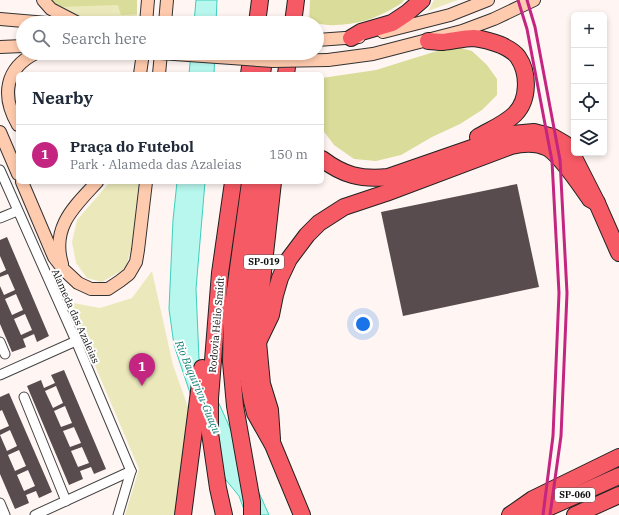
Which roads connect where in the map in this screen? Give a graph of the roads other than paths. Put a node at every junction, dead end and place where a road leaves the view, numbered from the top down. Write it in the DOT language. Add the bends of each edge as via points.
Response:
graph roads {
  1 [pos="43,0"];
  2 [pos="168,0"];
  3 [pos="296,0"];
  4 [pos="422,0"];
  5 [pos="488,0"];
  6 [pos="534,0"];
  7 [pos="260,3"];
  8 [pos="64,16"];
  9 [pos="166,16"];
  10 [pos="258,16"];
  11 [pos="263,16"];
  12 [pos="287,16"];
  13 [pos="0,19"];
  14 [pos="16,20"];
  15 [pos="350,38"];
  16 [pos="324,40"];
  17 [pos="428,41"];
  18 [pos="16,46"];
  19 [pos="0,47"];
  20 [pos="25,60"];
  21 [pos="142,60"];
  22 [pos="160,60"];
  23 [pos="251,60"];
  24 [pos="259,60"];
  25 [pos="264,60"];
  26 [pos="271,60"];
  27 [pos="280,60"];
  28 [pos="287,60"];
  29 [pos="140,72"];
  30 [pos="159,72"];
  31 [pos="249,72"];
  32 [pos="262,72"];
  33 [pos="269,72"];
  34 [pos="278,72"];
  35 [pos="286,72"];
  36 [pos="16,122"];
  37 [pos="0,132"];
  38 [pos="324,160"];
  39 [pos="427,163"];
  40 [pos="16,169"];
  41 [pos="0,170"];
  42 [pos="23,184"];
  43 [pos="95,184"];
  44 [pos="146,184"];
  45 [pos="233,184"];
  46 [pos="250,184"];
  47 [pos="262,184"];
  48 [pos="273,184"];
  49 [pos="596,203"];
  50 [pos="17,211"];
  51 [pos="0,218"];
  52 [pos="619,253"];
  53 [pos="221,267"];
  54 [pos="64,270"];
  55 [pos="76,341"];
  56 [pos="0,342"];
  57 [pos="258,342"];
  58 [pos="5,354"];
  59 [pos="0,375"];
  60 [pos="24,397"];
  61 [pos="273,445"];
  62 [pos="619,457"];
  63 [pos="131,471"];
  64 [pos="619,476"];
  65 [pos="619,495"];
  66 [pos="66,501"];
  67 [pos="0,503"];
  68 [pos="5,515"];
  69 [pos="35,515"];
  70 [pos="118,515"];
  71 [pos="183,515"];
  72 [pos="224,515"];
  73 [pos="252,515"];
  74 [pos="302,515"];
  75 [pos="510,515"];
  76 [pos="532,515"];
  77 [pos="575,515"];
  1 -- 8 [label="main road" via="51,9"];
  2 -- 9 [label="main road"];
  3 -- 12 [label="highway"];
  4 -- 15 [label="highway" via="392,23"];
  5 -- 15 [label="main road" via="450,15 403,28"];
  6 -- 17 [label="main road" via="494,19"];
  7 -- 10 [label="highway"];
  7 -- 11 [label="highway"];
  13 -- 14 [label="main road"];
  15 -- 16 [label="main road"];
  17 -- 24 [label="main road, bridge" via="374,54 328,60"];
  17 -- 39 [label="highway" via="473,38 510,49 518,57 524,70 526,88 515,114 502,124"];
  18 -- 19 [label="main road"];
  20 -- 36 [label="main road" via="10,78 8,92 12,115"];
  21 -- 29 [label="main road"];
  22 -- 30 [label="main road"];
  23 -- 31 [label="highway"];
  25 -- 32 [label="highway"];
  26 -- 33 [label="highway"];
  27 -- 34 [label="highway"];
  28 -- 35 [label="highway"];
  37 -- 40 [label="main road"];
  38 -- 39 [label="highway" via="334,168 354,176 372,179 388,177"];
  39 -- 49 [label="highway" via="512,134 542,133 565,144"];
  41 -- 50 [label="street, Alameda das Azaleias"];
  42 -- 54 [label="main road" via="54,257"];
  43 -- 54 [label="main road" via="64,221 59,238 59,254"];
  44 -- 54 [label="main road" via="136,262 129,274 108,289 91,289 78,283"];
  45 -- 53 [label="highway, Rodovia Hélio Smidt"];
  46 -- 73 [label="highway" via="232,312 231,362 235,406 252,502"];
  47 -- 61 [label="highway, SP-019" via="251,254 246,350 252,401"];
  48 -- 57 [label="highway, SP-019" via="260,290"];
  49 -- 52 [label="highway"];
  49 -- 57 [label="highway" via="590,199 553,152 526,143 511,146 344,207 311,231 289,259 280,278 271,315"];
  50 -- 51 [label="street"];
  50 -- 55 [label="street, Alameda das Azaleias"];
  53 -- 71 [label="highway" via="202,358"];
  53 -- 72 [label="highway, Rodovia Hélio Smidt" via="210,398 210,433"];
  55 -- 59 [label="street"];
  55 -- 63 [label="street, Alameda das Azaleias"];
  56 -- 58 [label="street"];
  57 -- 61 [label="highway, SP-019" via="262,384 270,410"];
  60 -- 66 [label="street"];
  61 -- 74 [label="highway, SP-019"];
  62 -- 75 [label="highway" via="533,499"];
  63 -- 66 [label="street"];
  63 -- 70 [label="street"];
  64 -- 76 [label="highway, SP-060"];
  65 -- 77 [label="highway, SP-060"];
  66 -- 69 [label="street"];
  67 -- 68 [label="street"];
}
